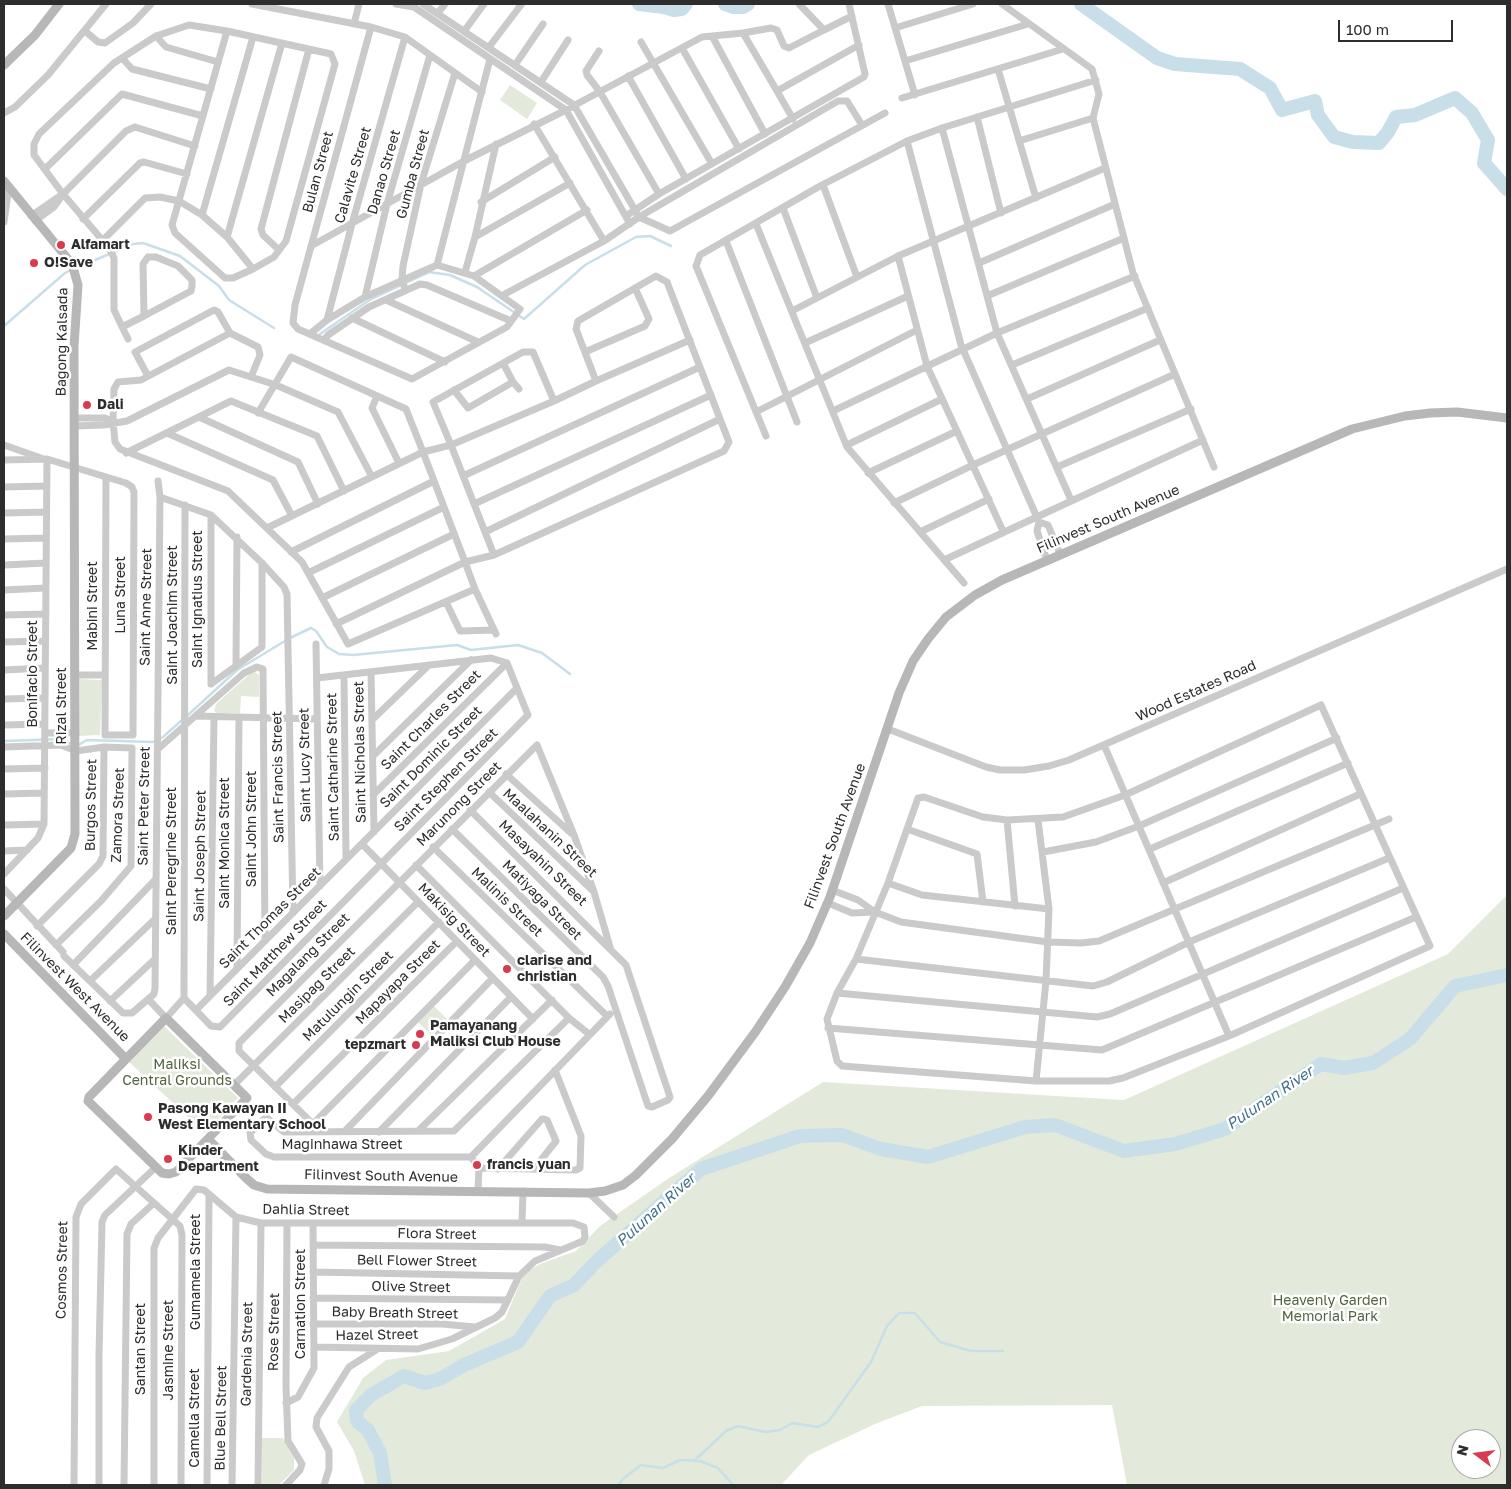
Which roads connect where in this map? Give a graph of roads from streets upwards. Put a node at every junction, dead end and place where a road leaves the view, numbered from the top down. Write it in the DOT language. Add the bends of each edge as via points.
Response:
graph roads {
  1 [pos="59,4"];
  2 [pos="106,4"];
  3 [pos="151,4"];
  4 [pos="252,4"];
  5 [pos="359,4"];
  6 [pos="396,4"];
  7 [pos="423,4"];
  8 [pos="445,4"];
  9 [pos="484,4"];
  10 [pos="519,4"];
  11 [pos="798,4"];
  12 [pos="848,4"];
  13 [pos="888,4"];
  14 [pos="973,4"];
  15 [pos="1002,4"];
  16 [pos="438,13"];
  17 [pos="852,16"];
  18 [pos="354,24"];
  19 [pos="544,24"];
  20 [pos="1028,24"];
  21 [pos="371,27"];
  22 [pos="895,28"];
  23 [pos="465,30"];
  24 [pos="824,30"];
  25 [pos="85,31"];
  26 [pos="227,31"];
  27 [pos="743,33"];
  28 [pos="156,36"];
  29 [pos="712,36"];
  30 [pos="253,37"];
  31 [pos="405,37"];
  32 [pos="568,40"];
  33 [pos="641,42"];
  34 [pos="282,43"];
  35 [pos="859,45"];
  36 [pos="489,47"];
  37 [pos="682,48"];
  38 [pos="309,49"];
  39 [pos="1063,49"];
  40 [pos="599,52"];
  41 [pos="430,55"];
  42 [pos="122,58"];
  43 [pos="490,59"];
  44 [pos="905,61"];
  45 [pos="218,62"];
  46 [pos="654,62"];
  47 [pos="515,64"];
  48 [pos="4,65"];
  49 [pos="998,69"];
  50 [pos="454,72"];
  51 [pos="628,76"];
  52 [pos="1096,80"];
  53 [pos="540,82"];
  54 [pos="211,89"];
  55 [pos="777,91"];
  56 [pos="482,92"];
  57 [pos="600,92"];
  58 [pos="915,94"];
  59 [pos="902,98"];
  60 [pos="574,105"];
  61 [pos="1009,107"];
  62 [pos="566,110"];
  63 [pos="885,112"];
  64 [pos="4,113"];
  65 [pos="808,115"];
  66 [pos="203,116"];
  67 [pos="977,118"];
  68 [pos="1092,118"];
  69 [pos="793,119"];
  70 [pos="534,124"];
  71 [pos="862,125"];
  72 [pos="942,128"];
  73 [pos="766,134"];
  74 [pos="907,141"];
  75 [pos="1019,141"];
  76 [pos="496,144"];
  77 [pos="195,146"];
  78 [pos="739,149"];
  79 [pos="555,157"];
  80 [pos="464,161"];
  81 [pos="712,164"];
  82 [pos="1105,168"];
  83 [pos="45,169"];
  84 [pos="187,174"];
  85 [pos="686,178"];
  86 [pos="570,183"];
  87 [pos="422,184"];
  88 [pos="6,185"];
  89 [pos="823,185"];
  90 [pos="63,194"];
  91 [pos="659,194"];
  92 [pos="1036,198"];
  93 [pos="180,202"];
  94 [pos="482,202"];
  95 [pos="387,204"];
  96 [pos="1114,204"];
  97 [pos="783,208"];
  98 [pos="587,210"];
  99 [pos="634,210"];
  100 [pos="1001,212"];
  101 [pos="202,215"];
  102 [pos="626,216"];
  103 [pos="639,217"];
  104 [pos="33,218"];
  105 [pos="83,219"];
  106 [pos="4,222"];
  107 [pos="352,224"];
  108 [pos="630,224"];
  109 [pos="756,224"];
  110 [pos="969,226"];
  111 [pos="227,237"];
  112 [pos="475,237"];
  113 [pos="1124,238"];
  114 [pos="102,241"];
  115 [pos="604,241"];
  116 [pos="726,241"];
  117 [pos="933,242"];
  118 [pos="311,246"];
  119 [pos="279,250"];
  120 [pos="898,256"];
  121 [pos="979,263"];
  122 [pos="437,264"];
  123 [pos="253,269"];
  124 [pos="465,272"];
  125 [pos="474,276"];
  126 [pos="1134,276"];
  127 [pos="857,277"];
  128 [pos="404,284"];
  129 [pos="635,288"];
  130 [pos="503,295"];
  131 [pos="908,296"];
  132 [pos="987,296"];
  133 [pos="365,297"];
  134 [pos="817,298"];
  135 [pos="386,300"];
  136 [pos="1148,308"];
  137 [pos="792,311"];
  138 [pos="144,316"];
  139 [pos="515,316"];
  140 [pos="352,318"];
  141 [pos="327,320"];
  142 [pos="122,327"];
  143 [pos="917,330"];
  144 [pos="230,333"];
  145 [pos="311,333"];
  146 [pos="997,333"];
  147 [pos="128,339"];
  148 [pos="324,340"];
  149 [pos="690,340"];
  150 [pos="1160,340"];
  151 [pos="478,342"];
  152 [pos="805,343"];
  153 [pos="962,350"];
  154 [pos="585,352"];
  155 [pos="444,362"];
  156 [pos="503,363"];
  157 [pos="1012,365"];
  158 [pos="927,366"];
  159 [pos="700,367"];
  160 [pos="1176,374"];
  161 [pos="148,376"];
  162 [pos="251,377"];
  163 [pos="820,379"];
  164 [pos="596,381"];
  165 [pos="513,382"];
  166 [pos="276,385"];
  167 [pos="519,389"];
  168 [pos="454,390"];
  169 [pos="711,395"];
  170 [pos="377,396"];
  171 [pos="786,396"];
  172 [pos="942,399"];
  173 [pos="1027,399"];
  174 [pos="554,401"];
  175 [pos="1191,409"];
  176 [pos="833,411"];
  177 [pos="756,412"];
  178 [pos="258,413"];
  179 [pos="199,417"];
  180 [pos="1507,418"];
  181 [pos="720,419"];
  182 [pos="75,422"];
  183 [pos="113,422"];
  184 [pos="797,422"];
  185 [pos="957,430"];
  186 [pos="166,433"];
  187 [pos="1043,434"];
  188 [pos="766,436"];
  189 [pos="1203,440"];
  190 [pos="4,445"];
  191 [pos="846,445"];
  192 [pos="451,446"];
  193 [pos="1008,449"];
  194 [pos="423,452"];
  195 [pos="126,453"];
  196 [pos="46,459"];
  197 [pos="4,460"];
  198 [pos="399,463"];
  199 [pos="973,465"];
  200 [pos="1214,467"];
  201 [pos="1057,468"];
  202 [pos="75,469"];
  203 [pos="868,473"];
  204 [pos="463,476"];
  205 [pos="372,477"];
  206 [pos="106,478"];
  207 [pos="158,481"];
  208 [pos="434,481"];
  209 [pos="46,486"];
  210 [pos="4,487"];
  211 [pos="344,491"];
  212 [pos="160,497"];
  213 [pos="990,499"];
  214 [pos="1071,500"];
  215 [pos="894,503"];
  216 [pos="318,504"];
  217 [pos="474,504"];
  218 [pos="185,505"];
  219 [pos="444,507"];
  220 [pos="46,512"];
  221 [pos="4,514"];
  222 [pos="211,515"];
  223 [pos="292,516"];
  224 [pos="1038,518"];
  225 [pos="267,528"];
  226 [pos="1004,531"];
  227 [pos="484,532"];
  228 [pos="920,532"];
  229 [pos="454,534"];
  230 [pos="237,537"];
  231 [pos="46,538"];
  232 [pos="4,539"];
  233 [pos="291,552"];
  234 [pos="1060,554"];
  235 [pos="494,555"];
  236 [pos="944,560"];
  237 [pos="1046,560"];
  238 [pos="465,562"];
  239 [pos="46,563"];
  240 [pos="262,563"];
  241 [pos="4,564"];
  242 [pos="1507,569"];
  243 [pos="308,574"];
  244 [pos="964,583"];
  245 [pos="46,588"];
  246 [pos="475,589"];
  247 [pos="4,590"];
  248 [pos="322,598"];
  249 [pos="446,602"];
  250 [pos="46,614"];
  251 [pos="4,616"];
  252 [pos="336,624"];
  253 [pos="46,640"];
  254 [pos="4,642"];
  255 [pos="316,644"];
  256 [pos="471,660"];
  257 [pos="506,662"];
  258 [pos="236,664"];
  259 [pos="429,665"];
  260 [pos="45,668"];
  261 [pos="4,670"];
  262 [pos="371,672"];
  263 [pos="344,674"];
  264 [pos="76,675"];
  265 [pos="105,676"];
  266 [pos="316,678"];
  267 [pos="517,688"];
  268 [pos="45,698"];
  269 [pos="4,699"];
  270 [pos="196,716"];
  271 [pos="214,717"];
  272 [pos="239,718"];
  273 [pos="265,718"];
  274 [pos="289,719"];
  275 [pos="317,719"];
  276 [pos="372,720"];
  277 [pos="45,724"];
  278 [pos="186,724"];
  279 [pos="4,726"];
  280 [pos="888,729"];
  281 [pos="158,734"];
  282 [pos="76,736"];
  283 [pos="105,736"];
  284 [pos="1336,738"];
  285 [pos="45,739"];
  286 [pos="1104,745"];
  287 [pos="4,746"];
  288 [pos="158,746"];
  289 [pos="104,747"];
  290 [pos="76,750"];
  291 [pos="373,756"];
  292 [pos="1348,763"];
  293 [pos="45,768"];
  294 [pos="4,769"];
  295 [pos="506,774"];
  296 [pos="489,792"];
  297 [pos="44,793"];
  298 [pos="4,794"];
  299 [pos="1360,794"];
  300 [pos="373,795"];
  301 [pos="1125,795"];
  302 [pos="470,810"];
  303 [pos="1390,819"];
  304 [pos="1007,820"];
  305 [pos="1038,820"];
  306 [pos="44,824"];
  307 [pos="4,825"];
  308 [pos="1374,825"];
  309 [pos="1139,826"];
  310 [pos="452,829"];
  311 [pos="907,829"];
  312 [pos="374,832"];
  313 [pos="574,836"];
  314 [pos="362,844"];
  315 [pos="433,847"];
  316 [pos="1150,849"];
  317 [pos="28,850"];
  318 [pos="4,851"];
  319 [pos="1043,852"];
  320 [pos="1389,858"];
  321 [pos="346,859"];
  322 [pos="381,863"];
  323 [pos="416,865"];
  324 [pos="4,874"];
  325 [pos="156,879"];
  326 [pos="399,882"];
  327 [pos="1163,882"];
  328 [pos="888,883"];
  329 [pos="320,886"];
  330 [pos="1403,888"];
  331 [pos="4,889"];
  332 [pos="832,890"];
  333 [pos="594,892"];
  334 [pos="418,902"];
  335 [pos="983,902"];
  336 [pos="828,903"];
  337 [pos="16,904"];
  338 [pos="1015,906"];
  339 [pos="1175,907"];
  340 [pos="1049,909"];
  341 [pos="875,912"];
  342 [pos="293,913"];
  343 [pos="4,916"];
  344 [pos="1416,917"];
  345 [pos="155,919"];
  346 [pos="438,922"];
  347 [pos="37,926"];
  348 [pos="4,934"];
  349 [pos="265,940"];
  350 [pos="457,941"];
  351 [pos="1048,942"];
  352 [pos="1189,942"];
  353 [pos="56,945"];
  354 [pos="610,947"];
  355 [pos="155,959"];
  356 [pos="856,959"];
  357 [pos="475,960"];
  358 [pos="73,965"];
  359 [pos="237,968"];
  360 [pos="1202,974"];
  361 [pos="493,978"];
  362 [pos="90,981"];
  363 [pos="1046,982"];
  364 [pos="837,993"];
  365 [pos="210,995"];
  366 [pos="511,997"];
  367 [pos="184,998"];
  368 [pos="149,1000"];
  369 [pos="552,1000"];
  370 [pos="110,1001"];
  371 [pos="1215,1003"];
  372 [pos="196,1010"];
  373 [pos="615,1011"];
  374 [pos="1043,1012"];
  375 [pos="607,1016"];
  376 [pos="166,1018"];
  377 [pos="569,1018"];
  378 [pos="532,1019"];
  379 [pos="828,1028"];
  380 [pos="589,1034"];
  381 [pos="1229,1036"];
  382 [pos="1039,1046"];
  383 [pos="126,1059"];
  384 [pos="253,1066"];
  385 [pos="555,1070"];
  386 [pos="1036,1081"];
  387 [pos="234,1085"];
  388 [pos="275,1087"];
  389 [pos="293,1104"];
  390 [pos="648,1106"];
  391 [pos="313,1124"];
  392 [pos="320,1131"];
  393 [pos="345,1131"];
  394 [pos="379,1132"];
  395 [pos="418,1132"];
  396 [pos="208,1139"];
  397 [pos="471,1157"];
  398 [pos="156,1166"];
  399 [pos="479,1168"];
  400 [pos="498,1169"];
  401 [pos="534,1169"];
  402 [pos="136,1185"];
  403 [pos="478,1191"];
  404 [pos="523,1191"];
  405 [pos="590,1193"];
  406 [pos="209,1195"];
  407 [pos="154,1203"];
  408 [pos="236,1217"];
  409 [pos="614,1217"];
  410 [pos="172,1218"];
  411 [pos="522,1222"];
  412 [pos="261,1223"];
  413 [pos="287,1223"];
  414 [pos="313,1223"];
  415 [pos="572,1223"];
  416 [pos="313,1245"];
  417 [pos="561,1250"];
  418 [pos="313,1272"];
  419 [pos="519,1276"];
  420 [pos="313,1298"];
  421 [pos="508,1300"];
  422 [pos="313,1324"];
  423 [pos="477,1327"];
  424 [pos="314,1347"];
  425 [pos="208,1350"];
  426 [pos="376,1350"];
  427 [pos="286,1403"];
  428 [pos="74,1485"];
  429 [pos="99,1485"];
  430 [pos="124,1485"];
  431 [pos="154,1485"];
  432 [pos="181,1485"];
  433 [pos="207,1485"];
  434 [pos="232,1485"];
  435 [pos="258,1485"];
  436 [pos="286,1485"];
  437 [pos="324,1485"];
  1 -- 48 [label="street"];
  2 -- 25 [label="street"];
  3 -- 25 [label="street" via="133,23 105,43 98,42"];
  4 -- 18 [label="street"];
  5 -- 18 [label="street"];
  6 -- 43 [label="street" via="414,7"];
  7 -- 16 [label="street"];
  8 -- 16 [label="street"];
  9 -- 23 [label="street"];
  10 -- 36 [label="street"];
  11 -- 24 [label="street"];
  12 -- 17 [label="street"];
  13 -- 22 [label="street"];
  14 -- 22 [label="street"];
  15 -- 20 [label="street"];
  16 -- 23 [label="street"];
  17 -- 24 [label="street"];
  17 -- 35 [label="street"];
  18 -- 21 [label="street"];
  19 -- 47 [label="street"];
  20 -- 39 [label="street"];
  20 -- 44 [label="street"];
  21 -- 31 [label="street"];
  21 -- 118 [label="street, Bulan Street"];
  22 -- 44 [label="street"];
  23 -- 36 [label="street"];
  24 -- 27 [label="street" via="789,48 784,46 777,30 771,28"];
  25 -- 64 [label="street" via="48,75 15,107"];
  26 -- 28 [label="street" via="189,25"];
  26 -- 30 [label="street"];
  26 -- 45 [label="street"];
  27 -- 29 [label="street"];
  27 -- 55 [label="street"];
  28 -- 42 [label="street"];
  28 -- 45 [label="street" via="166,47"];
  29 -- 37 [label="street" via="702,37"];
  29 -- 73 [label="street"];
  30 -- 34 [label="street"];
  30 -- 101 [label="street"];
  31 -- 41 [label="street"];
  31 -- 107 [label="street, Calavite Street"];
  32 -- 53 [label="street"];
  33 -- 46 [label="street"];
  34 -- 38 [label="street"];
  34 -- 111 [label="street"];
  35 -- 55 [label="street"];
  35 -- 65 [label="street" via="864,77"];
  36 -- 47 [label="street"];
  37 -- 46 [label="street"];
  37 -- 78 [label="street"];
  38 -- 119 [label="street" via="261,229"];
  38 -- 119 [label="street" via="331,54 335,64 286,241"];
  39 -- 49 [label="street"];
  39 -- 52 [label="street" via="1092,70"];
  40 -- 57 [label="street" via="586,73"];
  41 -- 50 [label="street"];
  41 -- 95 [label="street, Danao Street"];
  42 -- 54 [label="street" via="132,68"];
  42 -- 83 [label="street" via="39,134 34,144 34,155"];
  43 -- 56 [label="street"];
  43 -- 62 [label="street"];
  44 -- 58 [label="street"];
  45 -- 54 [label="street"];
  46 -- 51 [label="street"];
  46 -- 81 [label="street"];
  47 -- 53 [label="street"];
  49 -- 58 [label="street"];
  49 -- 61 [label="street"];
  50 -- 56 [label="street"];
  50 -- 87 [label="street, Gumba Street"];
  51 -- 57 [label="street"];
  51 -- 85 [label="street"];
  52 -- 61 [label="street"];
  52 -- 68 [label="street" via="1099,94"];
  53 -- 60 [label="street"];
  54 -- 66 [label="street"];
  55 -- 69 [label="street"];
  56 -- 80 [label="street"];
  57 -- 60 [label="street"];
  57 -- 91 [label="street"];
  58 -- 59 [label="street"];
  60 -- 62 [label="street"];
  60 -- 99 [label="street"];
  61 -- 67 [label="street"];
  61 -- 75 [label="street"];
  62 -- 70 [label="street"];
  62 -- 102 [label="street"];
  63 -- 71 [label="street"];
  65 -- 69 [label="street"];
  65 -- 71 [label="street" via="842,100 847,101"];
  65 -- 103 [label="street"];
  66 -- 77 [label="street"];
  66 -- 83 [label="street" via="122,94"];
  67 -- 72 [label="street"];
  67 -- 100 [label="street"];
  68 -- 75 [label="street"];
  68 -- 82 [label="street"];
  69 -- 73 [label="street"];
  70 -- 76 [label="street"];
  70 -- 79 [label="street"];
  71 -- 103 [label="street" via="670,231"];
  72 -- 74 [label="street"];
  72 -- 110 [label="street"];
  73 -- 78 [label="street"];
  74 -- 89 [label="street"];
  74 -- 117 [label="street"];
  75 -- 92 [label="street"];
  76 -- 80 [label="street"];
  76 -- 94 [label="street"];
  77 -- 84 [label="street"];
  77 -- 90 [label="street" via="135,127 126,131"];
  78 -- 81 [label="street"];
  79 -- 86 [label="street"];
  79 -- 94 [label="street"];
  80 -- 87 [label="street"];
  80 -- 122 [label="street"];
  81 -- 85 [label="street"];
  82 -- 92 [label="street"];
  82 -- 96 [label="street"];
  83 -- 90 [label="street"];
  84 -- 93 [label="street"];
  84 -- 105 [label="street" via="140,163"];
  85 -- 91 [label="street"];
  86 -- 98 [label="street"];
  86 -- 112 [label="street"];
  87 -- 95 [label="street"];
  87 -- 128 [label="street, Gumba Street"];
  88 -- 104 [label="street, Bagong Kalsada"];
  88 -- 106 [label="street"];
  89 -- 97 [label="street"];
  89 -- 127 [label="street"];
  90 -- 104 [label="street" via="54,207"];
  90 -- 105 [label="street"];
  91 -- 99 [label="street"];
  92 -- 100 [label="street"];
  93 -- 101 [label="street"];
  93 -- 114 [label="street" via="160,197 145,198"];
  93 -- 123 [label="street" via="172,225 175,233 225,278"];
  94 -- 112 [label="street"];
  95 -- 107 [label="street"];
  95 -- 133 [label="street, Danao Street"];
  96 -- 113 [label="street"];
  96 -- 121 [label="street"];
  97 -- 109 [label="street"];
  97 -- 134 [label="street"];
  98 -- 115 [label="street"];
  98 -- 125 [label="street"];
  99 -- 102 [label="street"];
  99 -- 103 [label="street"];
  100 -- 110 [label="street"];
  101 -- 111 [label="street"];
  102 -- 108 [label="street"];
  103 -- 108 [label="street"];
  104 -- 182 [label="street, Bagong Kalsada" via="74,269 78,285 74,346"];
  105 -- 114 [label="street"];
  107 -- 118 [label="street"];
  107 -- 141 [label="street, Calavite Street"];
  108 -- 115 [label="street"];
  109 -- 116 [label="street"];
  109 -- 137 [label="street"];
  110 -- 117 [label="street"];
  110 -- 121 [label="street"];
  111 -- 123 [label="street"];
  112 -- 124 [label="street"];
  113 -- 126 [label="street"];
  113 -- 132 [label="street"];
  114 -- 142 [label="street" via="114,258 114,310"];
  115 -- 130 [label="street"];
  116 -- 171 [label="street"];
  116 -- 177 [label="street" via="700,255 696,266"];
  117 -- 120 [label="street"];
  117 -- 153 [label="street"];
  118 -- 145 [label="street, Bulan Street" via="293,323 298,329"];
  119 -- 123 [label="street" via="274,257"];
  120 -- 127 [label="street"];
  120 -- 131 [label="street"];
  121 -- 132 [label="street"];
  122 -- 124 [label="street"];
  122 -- 128 [label="street"];
  124 -- 125 [label="street"];
  125 -- 130 [label="street"];
  126 -- 136 [label="street"];
  126 -- 146 [label="street"];
  127 -- 134 [label="street"];
  128 -- 133 [label="street"];
  128 -- 135 [label="street"];
  128 -- 139 [label="street" via="427,284"];
  129 -- 149 [label="street" via="656,276 667,282"];
  129 -- 154 [label="street" via="578,321 576,329"];
  129 -- 154 [label="street" via="648,319 645,326"];
  130 -- 139 [label="street" via="520,309"];
  131 -- 143 [label="street"];
  131 -- 152 [label="street"];
  132 -- 146 [label="street"];
  133 -- 141 [label="street"];
  134 -- 137 [label="street"];
  135 -- 140 [label="street"];
  135 -- 151 [label="street"];
  136 -- 150 [label="street"];
  136 -- 157 [label="street"];
  137 -- 152 [label="street"];
  138 -- 138 [label="street" via="191,291 192,280 178,266 156,257 144,260"];
  138 -- 142 [label="street"];
  139 -- 151 [label="street" via="507,327"];
  140 -- 148 [label="street"];
  140 -- 155 [label="street"];
  141 -- 145 [label="street"];
  142 -- 147 [label="street"];
  143 -- 158 [label="street"];
  143 -- 163 [label="street"];
  144 -- 161 [label="street"];
  144 -- 161 [label="street" via="214,310 135,352"];
  144 -- 162 [label="street" via="258,347 260,355"];
  145 -- 148 [label="street"];
  146 -- 153 [label="street"];
  146 -- 157 [label="street"];
  148 -- 155 [label="street" via="412,379"];
  149 -- 159 [label="street"];
  149 -- 164 [label="street"];
  150 -- 160 [label="street"];
  150 -- 173 [label="street"];
  151 -- 155 [label="street"];
  152 -- 163 [label="street"];
  153 -- 158 [label="street"];
  153 -- 193 [label="street"];
  154 -- 164 [label="street"];
  156 -- 165 [label="street"];
  156 -- 168 [label="street"];
  156 -- 174 [label="street" via="523,352 533,352"];
  157 -- 173 [label="street"];
  158 -- 172 [label="street"];
  158 -- 176 [label="street"];
  159 -- 169 [label="street"];
  159 -- 204 [label="street"];
  160 -- 175 [label="street"];
  160 -- 187 [label="street"];
  161 -- 183 [label="street" via="137,381 123,380 115,385"];
  162 -- 166 [label="street"];
  162 -- 183 [label="street" via="229,370 127,420"];
  163 -- 171 [label="street"];
  163 -- 176 [label="street"];
  164 -- 174 [label="street"];
  165 -- 167 [label="street"];
  165 -- 168 [label="street" via="468,408"];
  166 -- 170 [label="street" via="292,357"];
  166 -- 178 [label="street"];
  166 -- 205 [label="street" via="338,412"];
  168 -- 192 [label="street" via="433,402"];
  169 -- 181 [label="street"];
  169 -- 217 [label="street"];
  170 -- 194 [label="street" via="406,409"];
  170 -- 198 [label="street" via="372,408"];
  171 -- 177 [label="street"];
  171 -- 184 [label="street"];
  172 -- 185 [label="street"];
  172 -- 191 [label="street"];
  173 -- 187 [label="street"];
  174 -- 192 [label="street"];
  175 -- 189 [label="street"];
  175 -- 201 [label="street"];
  176 -- 191 [label="street"];
  177 -- 188 [label="street"];
  178 -- 179 [label="street" via="231,401"];
  178 -- 211 [label="street" via="317,436"];
  179 -- 186 [label="street"];
  179 -- 216 [label="street" via="298,462"];
  180 -- 234 [label="street, Filinvest South Avenue" via="1457,412 1430,413 1352,429"];
  181 -- 227 [label="street"];
  181 -- 235 [label="street" via="729,442 724,451"];
  182 -- 183 [label="street" via="104,425"];
  182 -- 202 [label="street, Bagong Kalsada"];
  183 -- 195 [label="street" via="115,442"];
  185 -- 199 [label="street"];
  185 -- 203 [label="street"];
  186 -- 195 [label="street"];
  186 -- 223 [label="street" via="273,480"];
  187 -- 193 [label="street"];
  187 -- 201 [label="street"];
  189 -- 200 [label="street"];
  189 -- 214 [label="street"];
  190 -- 196 [label="street, Luna Street"];
  191 -- 203 [label="street"];
  192 -- 194 [label="street"];
  192 -- 204 [label="street"];
  193 -- 199 [label="street"];
  193 -- 224 [label="street"];
  194 -- 198 [label="street"];
  194 -- 208 [label="street"];
  195 -- 225 [label="street" via="228,491"];
  196 -- 197 [label="street"];
  196 -- 202 [label="street, Luna Street"];
  196 -- 209 [label="street, Bonifacio Street"];
  198 -- 205 [label="street"];
  199 -- 213 [label="street"];
  199 -- 215 [label="street"];
  201 -- 214 [label="street"];
  202 -- 206 [label="street, Luna Street"];
  202 -- 264 [label="street, Rizal Street"];
  203 -- 215 [label="street"];
  204 -- 217 [label="street"];
  205 -- 211 [label="street"];
  206 -- 265 [label="street, Mabini Street"];
  206 -- 283 [label="street, Luna Street" via="126,483 134,492 133,736"];
  207 -- 212 [label="street, Saint Anne Street"];
  208 -- 219 [label="street"];
  208 -- 233 [label="street"];
  209 -- 210 [label="street"];
  209 -- 220 [label="street, Bonifacio Street"];
  211 -- 216 [label="street"];
  212 -- 218 [label="street, Saint Francis Street"];
  212 -- 281 [label="street, Saint Anne Street"];
  213 -- 226 [label="street"];
  213 -- 228 [label="street"];
  214 -- 224 [label="street"];
  215 -- 228 [label="street"];
  216 -- 223 [label="street"];
  217 -- 227 [label="street"];
  218 -- 222 [label="street, Saint Francis Street"];
  218 -- 278 [label="street, Saint Joachim Street"];
  219 -- 229 [label="street"];
  219 -- 243 [label="street"];
  220 -- 221 [label="street"];
  220 -- 231 [label="street, Bonifacio Street"];
  222 -- 230 [label="street, Saint Francis Street"];
  222 -- 258 [label="street, Saint Ignatius Street" via="211,684"];
  223 -- 225 [label="street"];
  224 -- 226 [label="street"];
  224 -- 234 [label="street" via="1048,525"];
  224 -- 237 [label="street" via="1037,531"];
  225 -- 233 [label="street"];
  226 -- 236 [label="street"];
  227 -- 235 [label="street"];
  228 -- 236 [label="street"];
  229 -- 238 [label="street"];
  229 -- 248 [label="street"];
  230 -- 240 [label="street, Saint Francis Street"];
  230 -- 258 [label="street"];
  231 -- 232 [label="street"];
  231 -- 239 [label="street, Bonifacio Street"];
  233 -- 243 [label="street" via="302,562"];
  234 -- 237 [label="street, Filinvest South Avenue"];
  235 -- 238 [label="street"];
  236 -- 244 [label="street"];
  237 -- 280 [label="street, Filinvest South Avenue" via="975,595 946,617 913,662"];
  238 -- 246 [label="street"];
  238 -- 252 [label="street"];
  239 -- 241 [label="street"];
  239 -- 245 [label="street, Bonifacio Street"];
  240 -- 258 [label="street" via="262,647"];
  240 -- 274 [label="street, Saint Francis Street" via="287,594"];
  242 -- 286 [label="street, Wood Estates Road"];
  243 -- 248 [label="street"];
  245 -- 247 [label="street"];
  245 -- 250 [label="street, Bonifacio Street"];
  246 -- 249 [label="street"];
  246 -- 249 [label="street" via="495,632 460,631"];
  248 -- 252 [label="street"];
  249 -- 252 [label="street" via="348,644"];
  250 -- 251 [label="street"];
  250 -- 253 [label="street, Bonifacio Street"];
  253 -- 254 [label="street"];
  253 -- 260 [label="street, Bonifacio Street"];
  255 -- 266 [label="street, Saint Lucy Street"];
  256 -- 257 [label="street" via="491,658"];
  256 -- 259 [label="street"];
  256 -- 291 [label="street"];
  257 -- 267 [label="street"];
  257 -- 300 [label="street, Saint Charles Street"];
  259 -- 262 [label="street"];
  259 -- 276 [label="street"];
  260 -- 261 [label="street"];
  260 -- 268 [label="street, Bonifacio Street"];
  262 -- 263 [label="street"];
  262 -- 276 [label="street, Saint Nicholas Street"];
  263 -- 266 [label="street"];
  263 -- 321 [label="street, Saint Catharine Street"];
  264 -- 265 [label="street"];
  264 -- 282 [label="street, Rizal Street"];
  265 -- 283 [label="street, Mabini Street"];
  266 -- 275 [label="street, Saint Lucy Street"];
  267 -- 312 [label="street, Saint Dominic Street"];
  267 -- 322 [label="street, Saint Stephen Street" via="528,715"];
  268 -- 269 [label="street"];
  268 -- 277 [label="street, Bonifacio Street"];
  270 -- 271 [label="street"];
  270 -- 273 [label="street, Saint John Street" via="244,673 257,667 263,670"];
  270 -- 278 [label="street"];
  271 -- 272 [label="street"];
  271 -- 365 [label="street, Saint Joseph Street"];
  272 -- 273 [label="street"];
  272 -- 359 [label="street, Saint Monica Street"];
  273 -- 274 [label="street"];
  273 -- 349 [label="street, Saint John Street"];
  274 -- 275 [label="street"];
  274 -- 342 [label="street, Saint Francis Street"];
  275 -- 329 [label="street, Saint Lucy Street"];
  276 -- 291 [label="street, Saint Nicholas Street"];
  277 -- 279 [label="street"];
  277 -- 285 [label="street, Bonifacio Street"];
  278 -- 288 [label="street"];
  278 -- 367 [label="street, Saint Peregrine Street"];
  280 -- 286 [label="street, Wood Estates Road" via="970,762 1000,770 1049,766"];
  280 -- 332 [label="street, Filinvest South Avenue"];
  281 -- 288 [label="street, Saint Peter Street"];
  282 -- 285 [label="street"];
  282 -- 290 [label="street, Rizal Street"];
  284 -- 292 [label="street"];
  284 -- 301 [label="street" via="1321,705"];
  284 -- 309 [label="street"];
  285 -- 287 [label="street"];
  285 -- 290 [label="street"];
  285 -- 293 [label="street, Bonifacio Street"];
  286 -- 301 [label="street"];
  288 -- 325 [label="street, Saint Peter Street"];
  289 -- 290 [label="street"];
  289 -- 347 [label="street, Burgos Street" via="104,856"];
  289 -- 353 [label="street, Zamora Street" via="132,748 131,866"];
  290 -- 337 [label="street, Rizal Street" via="71,848"];
  291 -- 300 [label="street, Saint Nicholas Street"];
  292 -- 299 [label="street"];
  292 -- 316 [label="street"];
  293 -- 294 [label="street"];
  293 -- 297 [label="street, Bonifacio Street"];
  295 -- 296 [label="street, Marunong Street"];
  295 -- 313 [label="street"];
  295 -- 313 [label="street, Marunong Street" via="537,744"];
  296 -- 302 [label="street, Marunong Street"];
  296 -- 333 [label="street, Maalahanin Street"];
  297 -- 298 [label="street"];
  297 -- 306 [label="street, Bonifacio Street"];
  299 -- 308 [label="street"];
  299 -- 327 [label="street"];
  300 -- 312 [label="street, Saint Nicholas Street"];
  301 -- 305 [label="street" via="1063,817"];
  301 -- 309 [label="street"];
  302 -- 310 [label="street, Marunong Street"];
  302 -- 354 [label="street, Masayahin Street"];
  303 -- 308 [label="street"];
  304 -- 305 [label="street"];
  304 -- 311 [label="street" via="983,817 918,798"];
  304 -- 338 [label="street"];
  305 -- 319 [label="street"];
  306 -- 307 [label="street"];
  306 -- 317 [label="street"];
  308 -- 320 [label="street"];
  308 -- 339 [label="street"];
  309 -- 316 [label="street"];
  309 -- 319 [label="street" via="1096,842"];
  310 -- 315 [label="street, Marunong Street"];
  310 -- 373 [label="street, Matiyaga Street" via="603,977"];
  311 -- 328 [label="street"];
  311 -- 335 [label="street" via="977,854"];
  312 -- 314 [label="street, Saint Dominic Street"];
  313 -- 333 [label="street"];
  314 -- 321 [label="street, Saint Thomas Street"];
  314 -- 322 [label="street, Makisig Street"];
  315 -- 323 [label="street, Marunong Street"];
  315 -- 375 [label="street, Malinis Street"];
  316 -- 327 [label="street"];
  317 -- 318 [label="street"];
  317 -- 324 [label="street"];
  319 -- 340 [label="street"];
  320 -- 330 [label="street"];
  320 -- 352 [label="street"];
  321 -- 329 [label="street, Saint Thomas Street"];
  322 -- 326 [label="street, Makisig Street"];
  322 -- 372 [label="street, Saint Matthew Street" via="220,1027 211,1026"];
  323 -- 326 [label="street, Marunong Street"];
  323 -- 369 [label="street"];
  325 -- 345 [label="street, Saint Peter Street"];
  325 -- 358 [label="street, Saint Peter Street"];
  326 -- 334 [label="street, Makisig Street"];
  326 -- 384 [label="street, Magalang Street" via="239,1043 237,1048"];
  327 -- 339 [label="street"];
  328 -- 335 [label="street" via="922,895"];
  328 -- 341 [label="street"];
  329 -- 342 [label="street, Saint Thomas Street"];
  330 -- 344 [label="street"];
  330 -- 360 [label="street"];
  331 -- 337 [label="street"];
  332 -- 336 [label="street, Filinvest South Avenue"];
  332 -- 341 [label="street" via="858,900"];
  333 -- 354 [label="street"];
  334 -- 346 [label="street, Makisig Street"];
  334 -- 384 [label="street, Masipag Street"];
  335 -- 338 [label="street"];
  336 -- 341 [label="street" via="852,913"];
  336 -- 405 [label="street, Filinvest South Avenue" via="785,987 708,1096 636,1175 623,1185"];
  337 -- 343 [label="street, Rizal Street"];
  337 -- 347 [label="street"];
  338 -- 340 [label="street"];
  339 -- 351 [label="street" via="1099,941 1080,944"];
  339 -- 352 [label="street"];
  340 -- 351 [label="street"];
  341 -- 351 [label="street" via="918,926"];
  341 -- 356 [label="street"];
  342 -- 349 [label="street, Saint Thomas Street"];
  344 -- 371 [label="street"];
  344 -- 381 [label="street" via="1430,946"];
  345 -- 355 [label="street, Saint Peter Street"];
  345 -- 362 [label="street"];
  346 -- 350 [label="street, Makisig Street"];
  346 -- 388 [label="street, Matulungin Street"];
  347 -- 353 [label="street"];
  348 -- 383 [label="street, Filinvest West Avenue"];
  349 -- 359 [label="street, Saint Thomas Street"];
  350 -- 357 [label="street, Makisig Street"];
  350 -- 389 [label="street, Mapayapa Street"];
  351 -- 363 [label="street"];
  352 -- 360 [label="street"];
  352 -- 363 [label="street" via="1093,986"];
  353 -- 358 [label="street"];
  354 -- 390 [label="street, Masayahin Street" via="630,972 670,1097"];
  355 -- 368 [label="street, Saint Peter Street" via="156,988"];
  355 -- 370 [label="street"];
  356 -- 363 [label="street"];
  356 -- 364 [label="street"];
  357 -- 361 [label="street, Makisig Street"];
  357 -- 391 [label="street"];
  358 -- 362 [label="street"];
  359 -- 365 [label="street, Saint Thomas Street"];
  360 -- 371 [label="street"];
  360 -- 374 [label="street" via="1110,1014 1097,1017"];
  361 -- 366 [label="street, Makisig Street"];
  361 -- 393 [label="street"];
  362 -- 370 [label="street"];
  363 -- 374 [label="street"];
  364 -- 374 [label="street"];
  364 -- 379 [label="street" via="827,1019"];
  365 -- 372 [label="street, Saint Thomas Street"];
  366 -- 378 [label="street, Makisig Street"];
  366 -- 394 [label="street"];
  367 -- 372 [label="street, Saint Matthew Street"];
  367 -- 376 [label="street"];
  368 -- 370 [label="street" via="132,1014 123,1013"];
  368 -- 376 [label="street"];
  369 -- 377 [label="street"];
  369 -- 378 [label="street"];
  371 -- 381 [label="street"];
  371 -- 382 [label="street" via="1102,1050"];
  373 -- 375 [label="street"];
  373 -- 390 [label="street, Matiyaga Street"];
  374 -- 382 [label="street"];
  375 -- 380 [label="street"];
  376 -- 383 [label="street"];
  376 -- 387 [label="street"];
  377 -- 380 [label="street"];
  377 -- 395 [label="street" via="459,1129"];
  378 -- 395 [label="street"];
  379 -- 382 [label="street"];
  379 -- 386 [label="street" via="837,1061 842,1066"];
  380 -- 385 [label="street"];
  381 -- 386 [label="street" via="1123,1078 1110,1081"];
  382 -- 386 [label="street"];
  383 -- 398 [label="street" via="88,1101"];
  384 -- 387 [label="street, Masipag Street"];
  384 -- 388 [label="street"];
  385 -- 397 [label="street"];
  385 -- 401 [label="street" via="581,1136 580,1168"];
  387 -- 396 [label="street" via="247,1098"];
  388 -- 389 [label="street"];
  389 -- 391 [label="street"];
  391 -- 392 [label="street"];
  392 -- 393 [label="street"];
  392 -- 397 [label="street, Maginhawa Street" via="284,1132 266,1117 249,1136 266,1154 274,1157"];
  393 -- 394 [label="street"];
  394 -- 395 [label="street"];
  396 -- 398 [label="street" via="176,1172 162,1173"];
  396 -- 403 [label="street, Filinvest South Avenue" via="254,1185 267,1189"];
  397 -- 399 [label="street"];
  398 -- 402 [label="street"];
  399 -- 400 [label="street"];
  399 -- 403 [label="street"];
  400 -- 401 [label="street"];
  400 -- 401 [label="street" via="544,1119 556,1141"];
  402 -- 407 [label="street"];
  402 -- 428 [label="street, Cosmos Street" via="119,1170 113,1170 77,1210"];
  402 -- 429 [label="street" via="102,1222"];
  403 -- 404 [label="street, Filinvest South Avenue"];
  404 -- 405 [label="street, Filinvest South Avenue"];
  404 -- 411 [label="street"];
  405 -- 409 [label="street"];
  406 -- 408 [label="street, Dahlia Street"];
  406 -- 410 [label="street" via="196,1189"];
  406 -- 425 [label="street, Gumamela Street"];
  407 -- 410 [label="street"];
  407 -- 430 [label="street" via="128,1229"];
  408 -- 412 [label="street, Dahlia Street"];
  408 -- 434 [label="street, Blue Bell Street"];
  410 -- 431 [label="street, Santan Street" via="154,1248"];
  410 -- 432 [label="street, Jasmine Street" via="180,1226 182,1235"];
  411 -- 414 [label="street, Dahlia Street"];
  411 -- 415 [label="street, Dahlia Street"];
  412 -- 413 [label="street, Dahlia Street"];
  412 -- 435 [label="street, Gardenia Street"];
  413 -- 414 [label="street, Dahlia Street"];
  413 -- 427 [label="street, Rose Street"];
  414 -- 416 [label="street, Carnation Street"];
  415 -- 417 [label="street, Hazel Street" via="584,1227 585,1237 576,1245"];
  416 -- 417 [label="street, Flora Street" via="545,1247"];
  416 -- 418 [label="street, Carnation Street"];
  417 -- 419 [label="street, Hazel Street" via="535,1261"];
  418 -- 419 [label="street, Bell Flower Street"];
  418 -- 420 [label="street, Carnation Street"];
  419 -- 421 [label="street, Hazel Street"];
  420 -- 421 [label="street, Olive Street"];
  420 -- 422 [label="street, Carnation Street"];
  421 -- 423 [label="street, Hazel Street" via="502,1312"];
  422 -- 423 [label="street, Baby Breath Street"];
  422 -- 424 [label="street, Carnation Street"];
  423 -- 426 [label="street, Hazel Street" via="452,1339 418,1349"];
  424 -- 426 [label="street, Hazel Street"];
  424 -- 427 [label="street, Carnation Street" via="311,1375 298,1397"];
  425 -- 433 [label="street, Camella Street"];
  426 -- 437 [label="street" via="349,1367 317,1418 316,1427 329,1451 329,1469"];
  427 -- 436 [label="street, Rose Street" via="288,1441 302,1464"];
}
